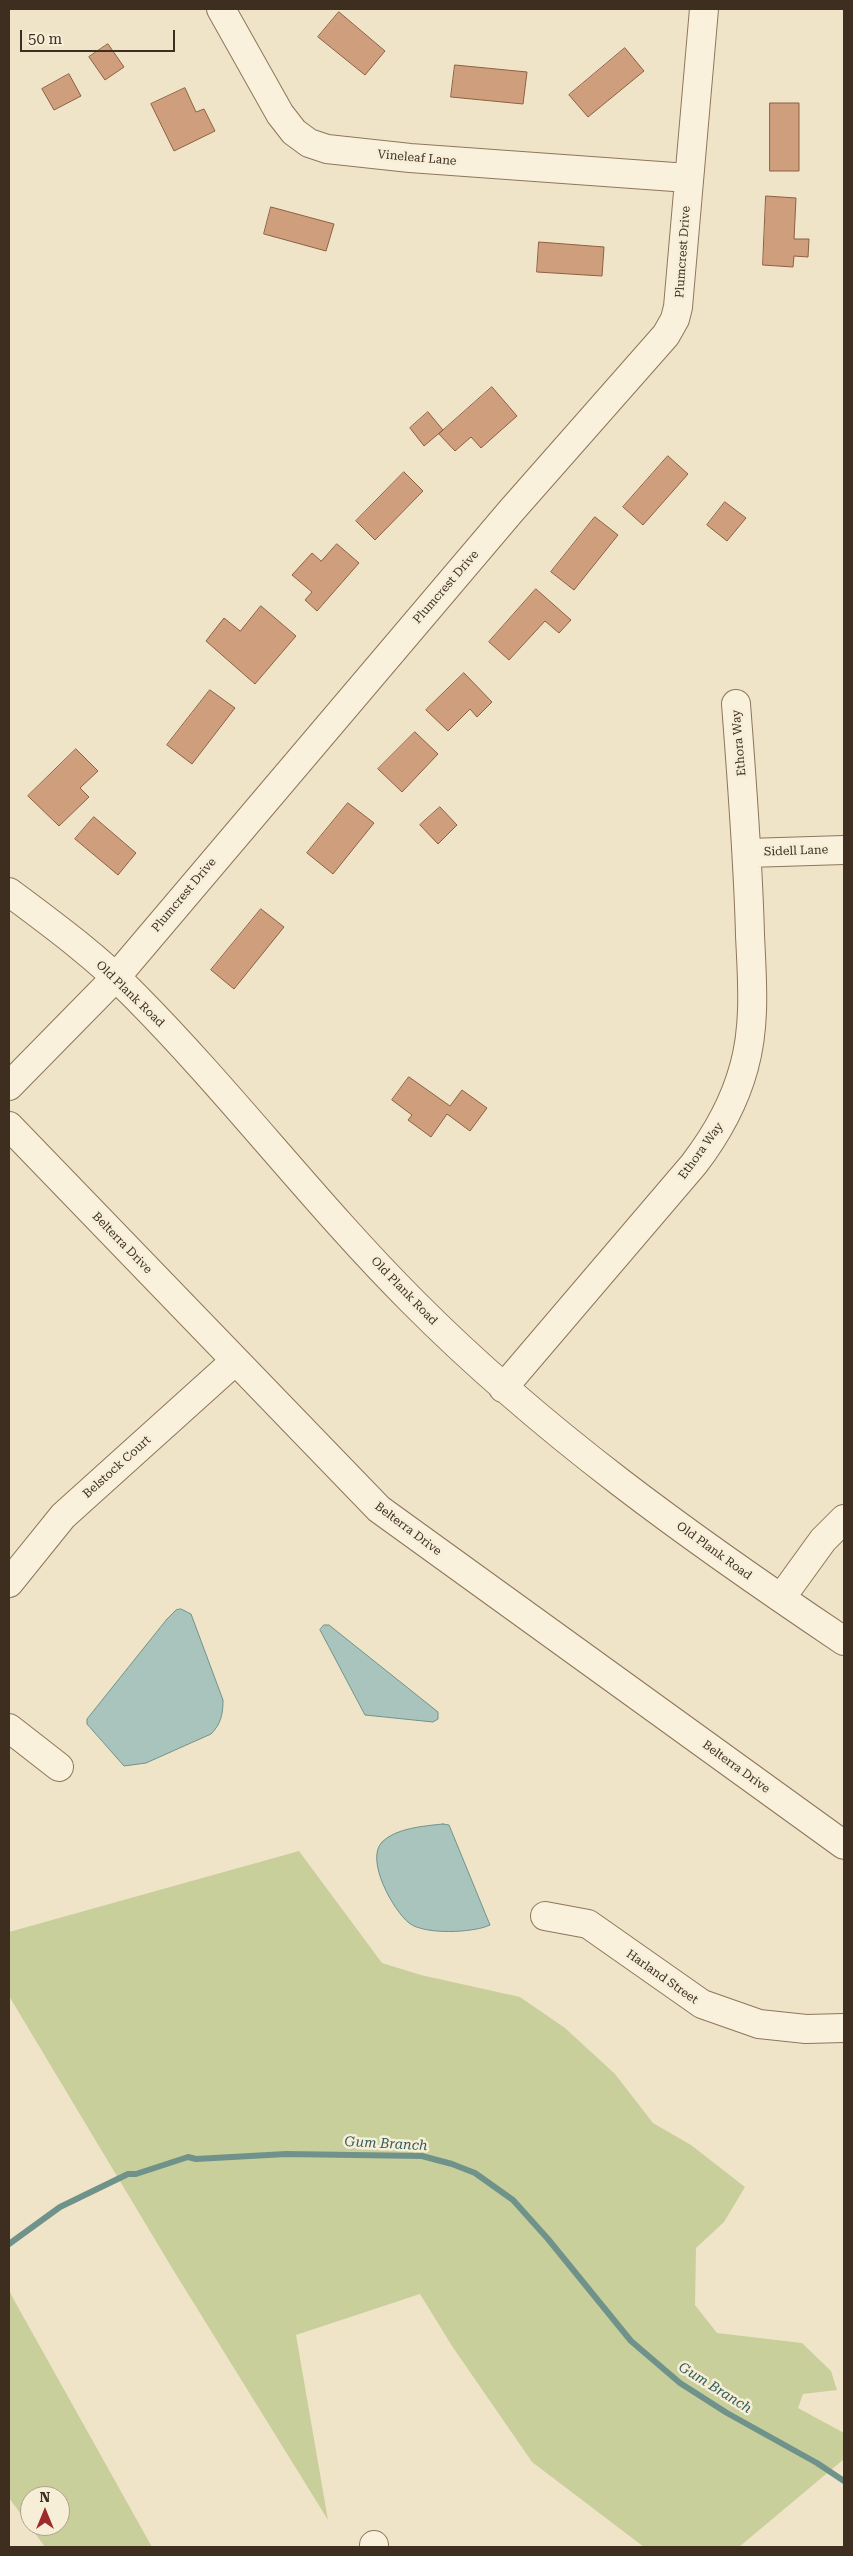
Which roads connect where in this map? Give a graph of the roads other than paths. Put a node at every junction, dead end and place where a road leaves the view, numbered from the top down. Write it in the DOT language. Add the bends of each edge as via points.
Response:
graph roads {
  1 [pos="221,9"];
  2 [pos="704,9"];
  3 [pos="688,178"];
  4 [pos="736,704"];
  5 [pos="844,850"];
  6 [pos="748,853"];
  7 [pos="9,892"];
  8 [pos="116,977"];
  9 [pos="9,1086"];
  10 [pos="9,1126"];
  11 [pos="235,1361"];
  12 [pos="503,1388"];
  13 [pos="844,1519"];
  14 [pos="9,1582"];
  15 [pos="781,1598"];
  16 [pos="844,1640"];
  17 [pos="9,1728"];
  18 [pos="59,1767"];
  19 [pos="844,1845"];
  20 [pos="545,1916"];
  21 [pos="844,2028"];
  1 -- 3 [label="street, Vineleaf Lane" via="280,114 294,132 309,143 327,149 410,158"];
  2 -- 3 [label="street, Plumcrest Drive"];
  3 -- 8 [label="street, Plumcrest Drive" via="678,307 666,335 511,511"];
  4 -- 6 [label="street, Ethora Way"];
  5 -- 6 [label="street, Sidell Lane"];
  6 -- 12 [label="street, Ethora Way" via="752,1020 745,1066 730,1108 694,1164"];
  7 -- 8 [label="street, Old Plank Road"];
  8 -- 9 [label="street, Plumcrest Drive"];
  8 -- 12 [label="street, Old Plank Road" via="411,1300"];
  10 -- 11 [label="street, Belterra Drive"];
  11 -- 14 [label="street, Belstock Court" via="63,1516"];
  11 -- 19 [label="street, Belterra Drive" via="379,1509"];
  12 -- 15 [label="street, Old Plank Road" via="647,1502"];
  13 -- 15 [label="street" via="823,1540"];
  15 -- 16 [label="street, Old Plank Road"];
  17 -- 18 [label="street"];
  20 -- 21 [label="street, Harland Street" via="588,1924 702,2004 759,2024 806,2029"];
}
